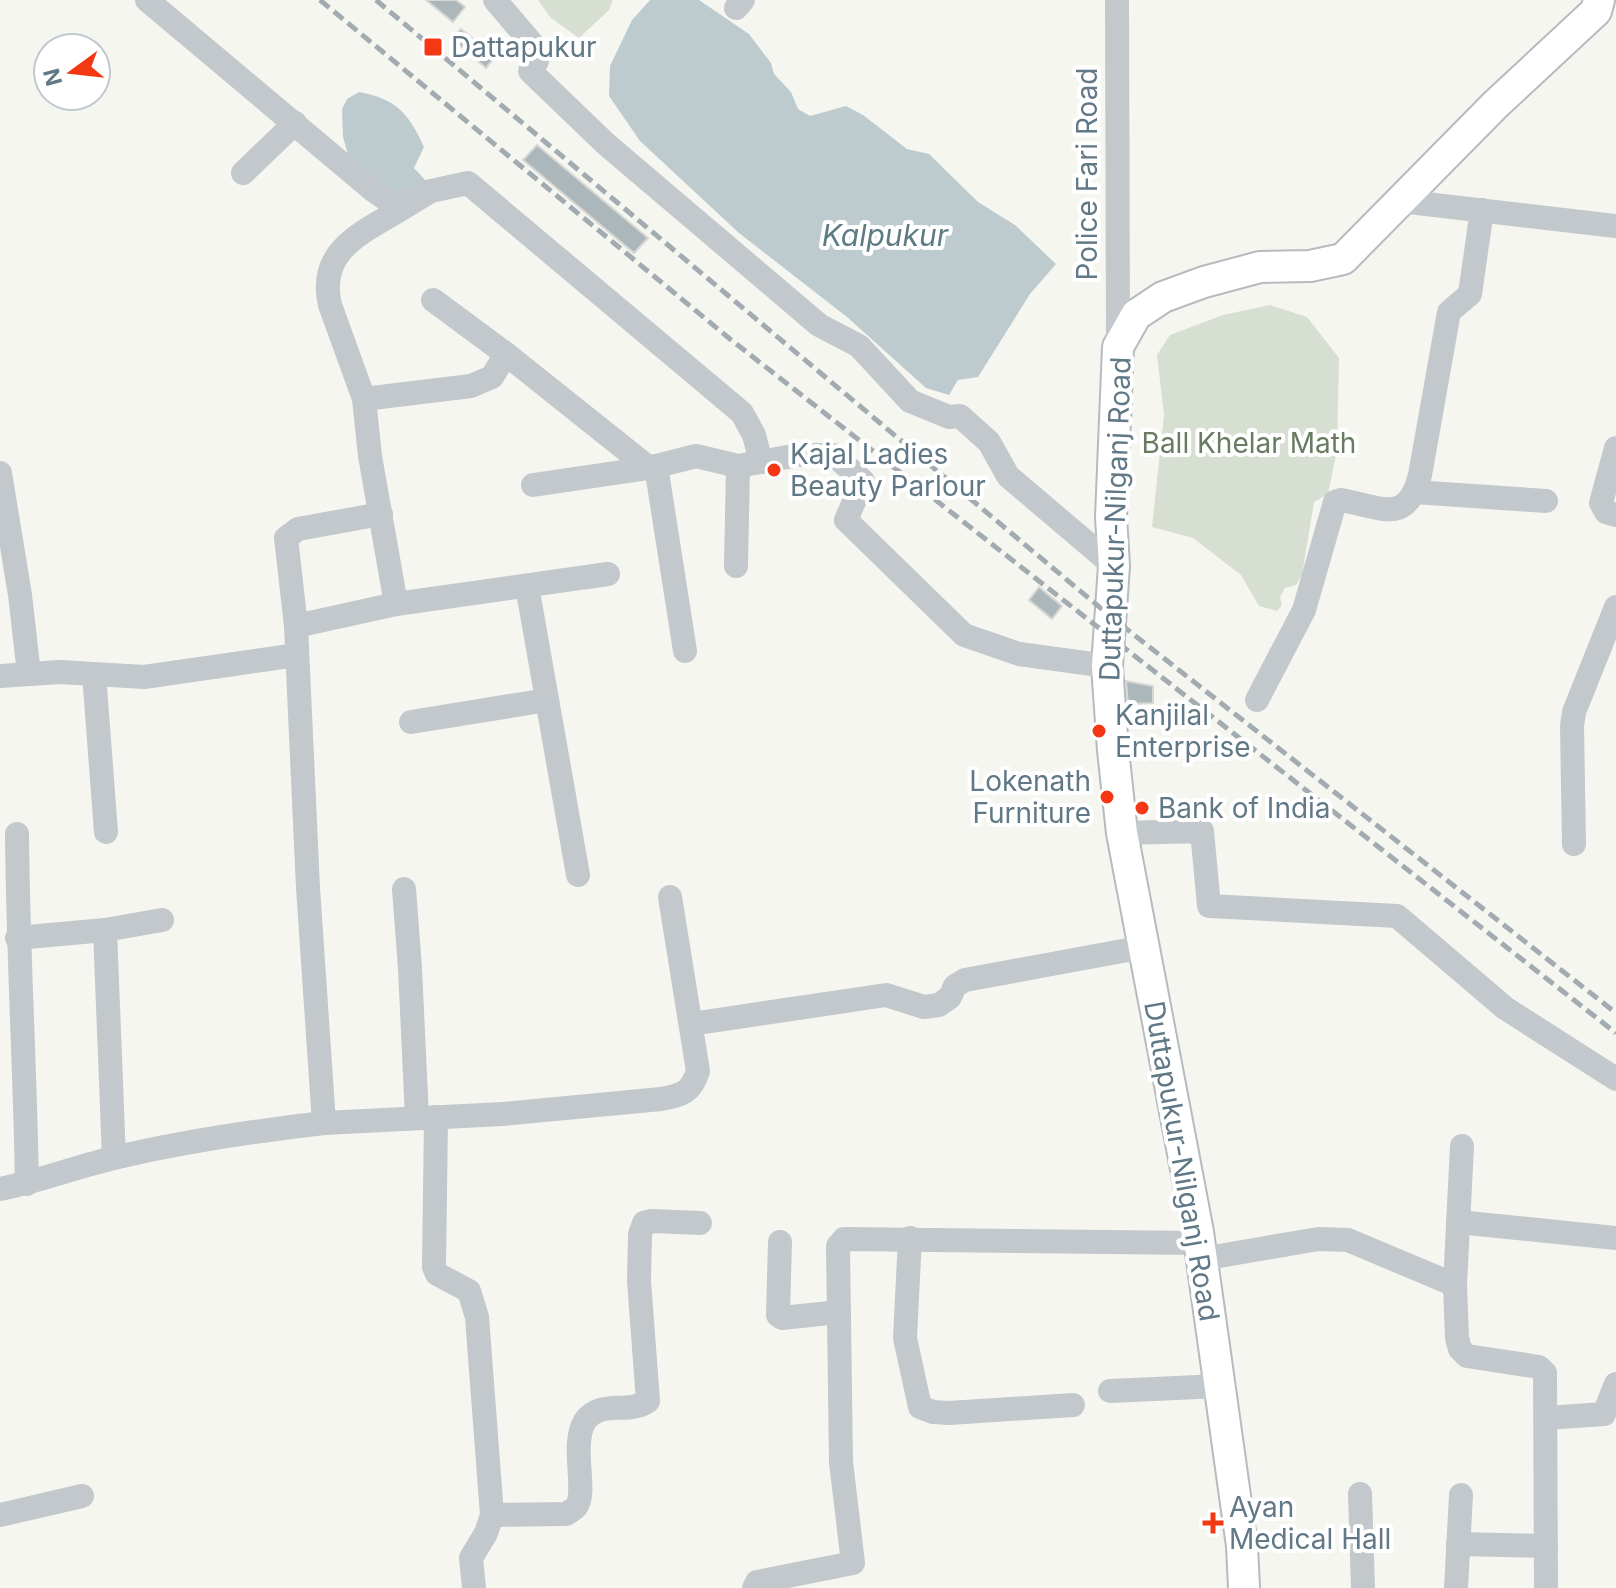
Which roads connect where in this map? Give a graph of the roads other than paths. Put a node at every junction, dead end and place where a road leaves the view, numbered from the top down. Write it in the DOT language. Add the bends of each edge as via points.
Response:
graph roads {
  1 [pos="147,0"];
  2 [pos="495,0"];
  3 [pos="1117,0"];
  4 [pos="1599,0"];
  5 [pos="295,123"];
  6 [pos="243,173"];
  7 [pos="1400,201"];
  8 [pos="411,203"];
  9 [pos="1482,210"];
  10 [pos="1616,226"];
  11 [pos="433,300"];
  12 [pos="1118,347"];
  13 [pos="506,354"];
  14 [pos="364,399"];
  15 [pos="1616,448"];
  16 [pos="750,464"];
  17 [pos="652,467"];
  18 [pos="1,485"];
  19 [pos="533,485"];
  20 [pos="1414,492"];
  21 [pos="1546,501"];
  22 [pos="381,514"];
  23 [pos="1616,515"];
  24 [pos="736,566"];
  25 [pos="1114,566"];
  26 [pos="608,574"];
  27 [pos="527,586"];
  28 [pos="396,604"];
  29 [pos="1616,607"];
  30 [pos="296,626"];
  31 [pos="685,651"];
  32 [pos="297,655"];
  33 [pos="1107,666"];
  34 [pos="29,674"];
  35 [pos="94,674"];
  36 [pos="0,676"];
  37 [pos="547,700"];
  38 [pos="1257,700"];
  39 [pos="411,722"];
  40 [pos="106,832"];
  41 [pos="1122,833"];
  42 [pos="17,834"];
  43 [pos="1574,844"];
  44 [pos="578,875"];
  45 [pos="404,889"];
  46 [pos="670,897"];
  47 [pos="162,920"];
  48 [pos="105,930"];
  49 [pos="17,938"];
  50 [pos="1144,947"];
  51 [pos="691,1024"];
  52 [pos="1616,1079"];
  53 [pos="427,1118"];
  54 [pos="324,1123"];
  55 [pos="1462,1146"];
  56 [pos="114,1158"];
  57 [pos="27,1184"];
  58 [pos="0,1189"];
  59 [pos="1458,1222"];
  60 [pos="700,1223"];
  61 [pos="910,1238"];
  62 [pos="1616,1238"];
  63 [pos="780,1242"];
  64 [pos="1201,1251"];
  65 [pos="1455,1285"];
  66 [pos="839,1312"];
  67 [pos="1616,1384"];
  68 [pos="1220,1386"];
  69 [pos="1110,1391"];
  70 [pos="1073,1405"];
  71 [pos="1546,1418"];
  72 [pos="1360,1494"];
  73 [pos="1461,1495"];
  74 [pos="82,1496"];
  75 [pos="0,1515"];
  76 [pos="492,1515"];
  77 [pos="1458,1544"];
  78 [pos="1546,1546"];
  79 [pos="474,1588"];
  80 [pos="754,1588"];
  81 [pos="1244,1588"];
  82 [pos="1363,1588"];
  83 [pos="1456,1588"];
  84 [pos="1546,1588"];
  1 -- 5 [label="street"];
  2 -- 25 [label="street" via="535,47 537,61 530,71 606,144 819,325 859,346 910,401 949,417 960,416 989,442 1008,476"];
  3 -- 12 [label="street, Police Fari Road"];
  4 -- 7 [label="main road, Duttapukur-Nilganj Road" via="1596,11"];
  5 -- 6 [label="street"];
  5 -- 8 [label="street" via="373,190 392,203"];
  7 -- 9 [label="street"];
  7 -- 12 [label="main road, Duttapukur-Nilganj Road" via="1343,259 1260,267 1163,297 1136,315"];
  8 -- 14 [label="street" via="340,248 329,266 330,305"];
  8 -- 16 [label="street" via="431,191 468,183 742,413 754,435"];
  9 -- 10 [label="street"];
  9 -- 20 [label="street" via="1470,294 1449,312"];
  11 -- 13 [label="street"];
  12 -- 25 [label="main road, Duttapukur-Nilganj Road"];
  13 -- 14 [label="street" via="492,377 471,386"];
  13 -- 17 [label="street"];
  14 -- 22 [label="street"];
  15 -- 23 [label="street" via="1601,503"];
  16 -- 17 [label="street" via="696,456"];
  16 -- 24 [label="street"];
  16 -- 33 [label="street" via="834,455 863,481 846,520 964,635 1019,654"];
  17 -- 19 [label="street"];
  17 -- 31 [label="street"];
  18 -- 34 [label="street"];
  20 -- 21 [label="street"];
  20 -- 38 [label="street" via="1400,509 1335,502 1304,610"];
  22 -- 28 [label="street"];
  22 -- 30 [label="street" via="298,529 286,538"];
  25 -- 33 [label="main road, Duttapukur-Nilganj Road"];
  26 -- 27 [label="street"];
  27 -- 28 [label="street"];
  27 -- 37 [label="street"];
  28 -- 30 [label="street"];
  29 -- 43 [label="street" via="1574,712"];
  30 -- 32 [label="street"];
  32 -- 35 [label="street" via="144,677"];
  32 -- 54 [label="street"];
  33 -- 41 [label="main road, Duttapukur-Nilganj Road"];
  34 -- 35 [label="street"];
  34 -- 36 [label="street"];
  35 -- 40 [label="street"];
  37 -- 39 [label="street"];
  37 -- 44 [label="street"];
  41 -- 50 [label="main road, Duttapukur-Nilganj Road"];
  41 -- 52 [label="street" via="1202,831 1209,906 1397,916 1505,1008"];
  42 -- 49 [label="street"];
  45 -- 53 [label="street"];
  46 -- 51 [label="street"];
  47 -- 48 [label="street"];
  48 -- 49 [label="street"];
  48 -- 56 [label="street"];
  49 -- 57 [label="street"];
  50 -- 51 [label="street" via="965,980 939,1005 924,1007 886,995"];
  50 -- 64 [label="main road, Duttapukur-Nilganj Road"];
  51 -- 53 [label="street" via="698,1071 693,1086 680,1095"];
  53 -- 54 [label="street"];
  53 -- 76 [label="street" via="434,1267 437,1274 469,1291 477,1317"];
  54 -- 56 [label="street" via="212,1136"];
  55 -- 59 [label="street"];
  56 -- 57 [label="street"];
  57 -- 58 [label="street"];
  59 -- 62 [label="street"];
  59 -- 65 [label="street"];
  60 -- 76 [label="street" via="644,1223 639,1281 648,1401 602,1408 584,1422 577,1446 576,1508 566,1514"];
  61 -- 64 [label="street"];
  61 -- 66 [label="street" via="844,1239 838,1246"];
  61 -- 70 [label="street" via="905,1338 920,1407 949,1413"];
  63 -- 66 [label="street" via="778,1315"];
  64 -- 65 [label="street" via="1348,1240"];
  64 -- 68 [label="main road, Duttapukur-Nilganj Road"];
  65 -- 71 [label="street" via="1460,1349 1467,1356 1539,1367 1545,1373"];
  66 -- 80 [label="street" via="841,1462 853,1563 757,1582"];
  67 -- 71 [label="street" via="1604,1414"];
  68 -- 69 [label="street"];
  68 -- 81 [label="main road, Duttapukur-Nilganj Road"];
  71 -- 78 [label="street"];
  72 -- 82 [label="street"];
  73 -- 77 [label="street"];
  74 -- 75 [label="street"];
  76 -- 79 [label="street" via="471,1558"];
  77 -- 78 [label="street"];
  77 -- 83 [label="street"];
  78 -- 84 [label="street"];
}
